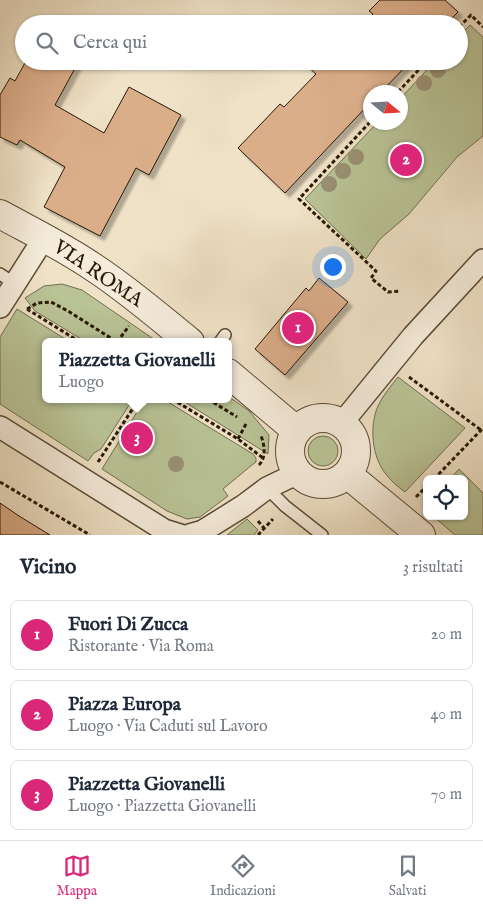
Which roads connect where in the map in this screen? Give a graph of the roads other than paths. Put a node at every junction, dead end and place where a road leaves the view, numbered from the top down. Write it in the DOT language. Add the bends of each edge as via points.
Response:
graph roads {
  1 [pos="0,214"];
  2 [pos="44,238"];
  3 [pos="483,260"];
  4 [pos="8,279"];
  5 [pos="0,307"];
  6 [pos="185,338"];
  7 [pos="232,376"];
  8 [pos="342,423"];
  9 [pos="0,427"];
  10 [pos="297,431"];
  11 [pos="298,473"];
  12 [pos="347,474"];
  13 [pos="267,488"];
  14 [pos="180,535"];
  15 [pos="189,535"];
  16 [pos="322,535"];
  17 [pos="421,535"];
  1 -- 2 [label="street, VIA ROMA"];
  2 -- 4 [label="street"];
  2 -- 6 [label="street, VIA ROMA" via="93,267"];
  3 -- 8 [label="street" via="413,336"];
  4 -- 5 [label="street"];
  7 -- 10 [label="street"];
  8 -- 10 [label="street" via="318,418"];
  8 -- 12 [label="street" via="350,431 357,453"];
  9 -- 14 [label="street" via="164,530"];
  10 -- 11 [label="street" via="290,452"];
  11 -- 12 [label="street" via="317,484 338,481"];
  11 -- 13 [label="street"];
  12 -- 17 [label="street"];
  13 -- 15 [label="street" via="203,531"];
  13 -- 16 [label="lane"];
}
